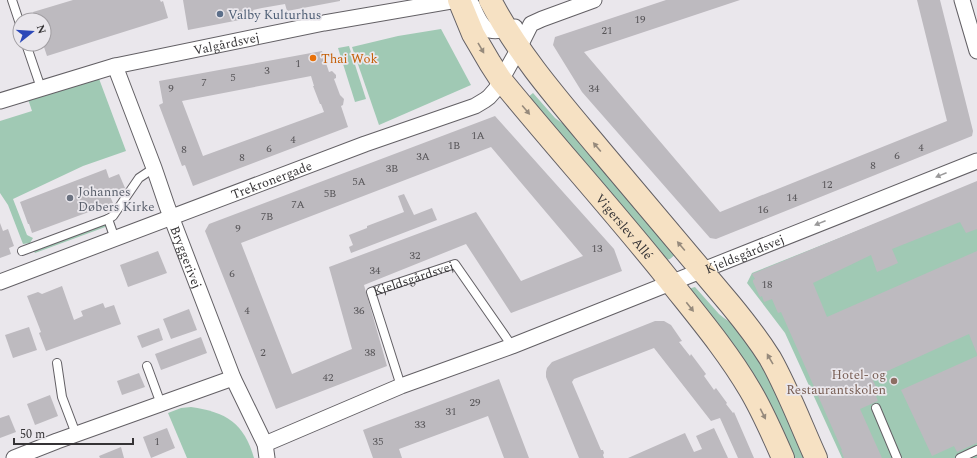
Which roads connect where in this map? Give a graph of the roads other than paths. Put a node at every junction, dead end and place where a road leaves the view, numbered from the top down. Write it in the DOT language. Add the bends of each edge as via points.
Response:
graph roads {
  1 [pos="12,0"];
  2 [pos="458,0"];
  3 [pos="470,0"];
  4 [pos="490,0"];
  5 [pos="594,0"];
  6 [pos="962,0"];
  7 [pos="16,12"];
  8 [pos="531,24"];
  9 [pos="507,29"];
  10 [pos="519,48"];
  11 [pos="977,51"];
  12 [pos="29,52"];
  13 [pos="115,66"];
  14 [pos="501,80"];
  15 [pos="41,88"];
  16 [pos="0,101"];
  17 [pos="977,161"];
  18 [pos="154,168"];
  19 [pos="171,217"];
  20 [pos="108,219"];
  21 [pos="115,239"];
  22 [pos="22,251"];
  23 [pos="702,270"];
  24 [pos="0,282"];
  25 [pos="671,283"];
  26 [pos="512,346"];
  27 [pos="57,363"];
  28 [pos="147,366"];
  29 [pos="233,378"];
  30 [pos="401,386"];
  31 [pos="161,404"];
  32 [pos="876,408"];
  33 [pos="76,434"];
  34 [pos="977,450"];
  35 [pos="266,451"];
  36 [pos="14,458"];
  37 [pos="783,458"];
  38 [pos="816,458"];
  39 [pos="897,458"];
  40 [pos="960,458"];
  1 -- 7 [label="lane"];
  2 -- 13 [label="street, Valgårdsvej" via="324,23"];
  2 -- 14 [label="street, Vigerslev Allé, one-way" via="473,34"];
  3 -- 9 [label="street" via="480,23 485,28"];
  4 -- 9 [label="street"];
  5 -- 8 [label="street"];
  6 -- 11 [label="street"];
  8 -- 9 [label="street"];
  8 -- 10 [label="street, Trekronergade"];
  9 -- 10 [label="street"];
  10 -- 14 [label="street, Trekronergade"];
  23 -- 10 [label="street, one-way" via="570,115"];
  12 -- 15 [label="lane"];
  13 -- 15 [label="street, Valgårdsvej"];
  13 -- 18 [label="street, Bryggerivej"];
  14 -- 19 [label="street, Trekronergade" via="489,97 475,106 365,144"];
  14 -- 25 [label="street, Vigerslev Allé, one-way"];
  15 -- 16 [label="street, Valgårdsvej"];
  17 -- 23 [label="street, Kjeldsgårdsvej, one-way"];
  18 -- 19 [label="street, Bryggerivej"];
  18 -- 20 [label="lane" via="139,178 113,216"];
  19 -- 21 [label="street, Trekronergade"];
  19 -- 29 [label="street, Bryggerivej"];
  20 -- 21 [label="lane"];
  20 -- 22 [label="lane"];
  21 -- 24 [label="street, Trekronergade"];
  23 -- 25 [label="street, Kjeldsgårdsvej"];
  38 -- 23 [label="street, one-way" via="786,389 764,348"];
  25 -- 26 [label="street, Kjeldsgårdsvej"];
  25 -- 37 [label="street, Vigerslev Allé, one-way" via="749,389 768,423"];
  26 -- 30 [label="street, Kjeldsgårdsvej"];
  26 -- 30 [label="lane, Kjeldsgårdsvej" via="455,264 371,292"];
  27 -- 33 [label="lane" via="62,397"];
  28 -- 31 [label="lane"];
  29 -- 31 [label="street"];
  29 -- 35 [label="street, Bryggerivej"];
  30 -- 35 [label="street, Kjeldsgårdsvej"];
  31 -- 33 [label="street"];
  32 -- 39 [label="lane"];
  33 -- 36 [label="street"];
  34 -- 40 [label="lane"];
}
